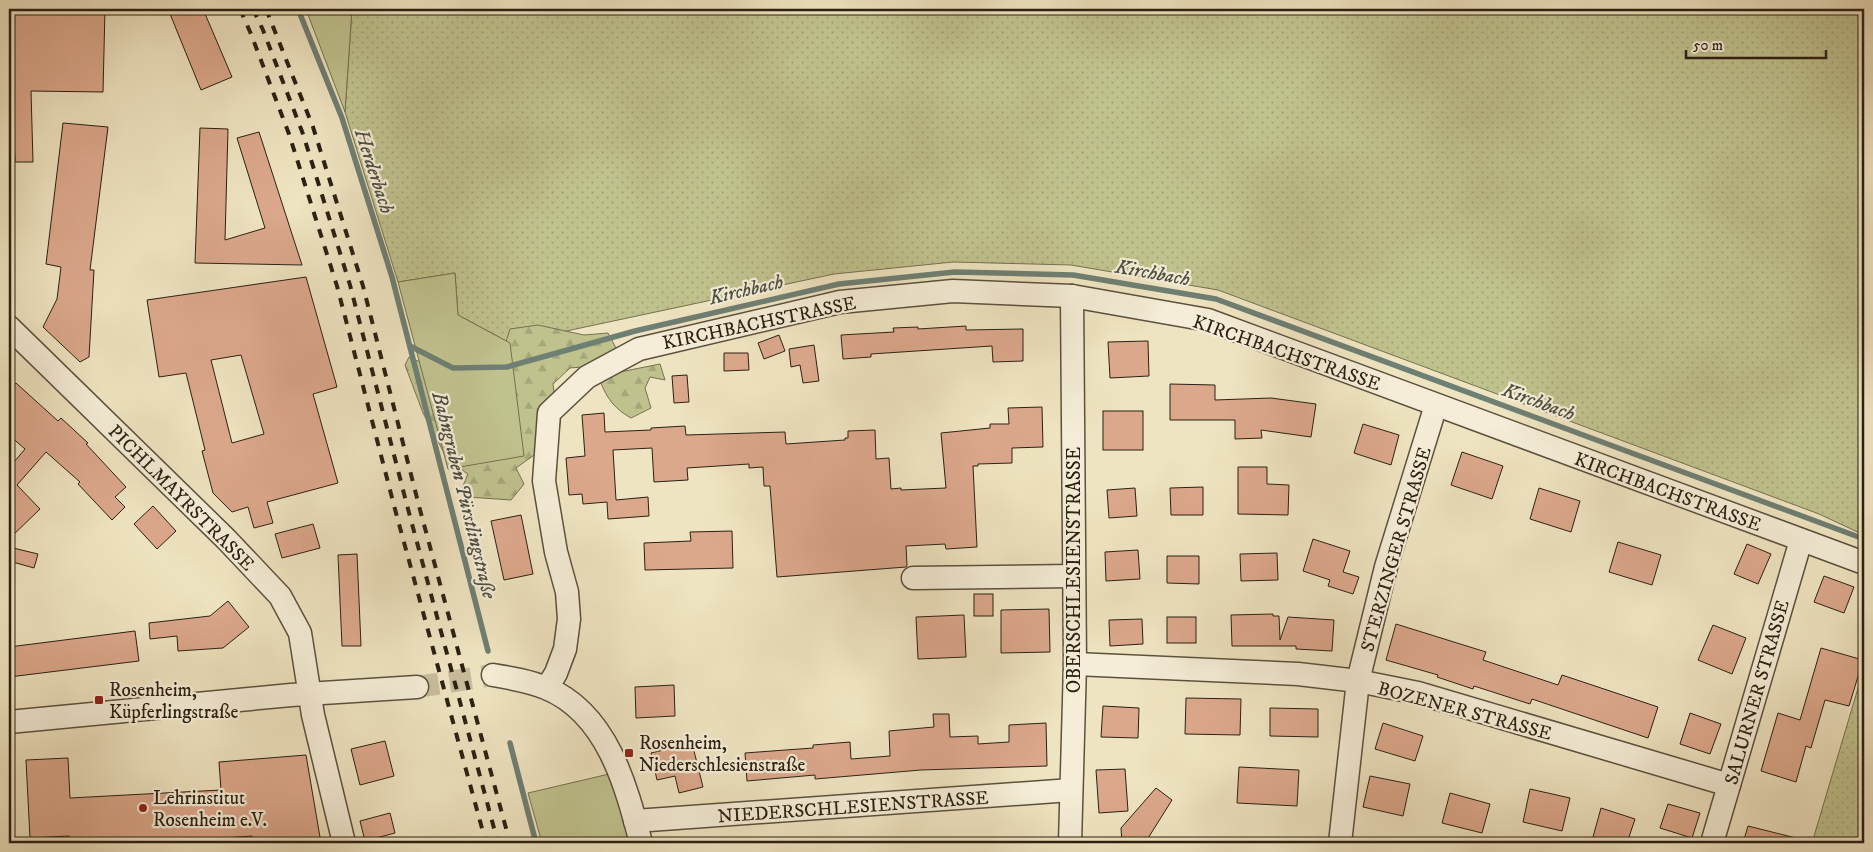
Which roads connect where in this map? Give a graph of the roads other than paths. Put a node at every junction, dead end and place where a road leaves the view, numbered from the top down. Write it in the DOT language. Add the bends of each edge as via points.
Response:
graph roads {
  1 [pos="1072,296"];
  2 [pos="9,327"];
  3 [pos="1436,405"];
  4 [pos="1800,540"];
  5 [pos="1864,563"];
  6 [pos="1073,576"];
  7 [pos="913,578"];
  8 [pos="1074,664"];
  9 [pos="493,675"];
  10 [pos="1358,681"];
  11 [pos="416,687"];
  12 [pos="547,688"];
  13 [pos="309,694"];
  14 [pos="9,722"];
  15 [pos="1729,785"];
  16 [pos="1071,790"];
  17 [pos="635,822"];
  18 [pos="344,843"];
  19 [pos="641,843"];
  20 [pos="1070,843"];
  21 [pos="1340,843"];
  22 [pos="1712,843"];
  1 -- 3 [label="street, KIRCHBACHSTRASSE" via="1208,320"];
  1 -- 6 [label="street, OBERSCHLESIENSTRASSE"];
  1 -- 12 [label="street, KIRCHBACHSTRASSE" via="952,291 840,302 639,349 587,377 549,413 544,482 569,619 564,649"];
  2 -- 13 [label="street, PICHLMAYRSTRASSE" via="280,596 300,633"];
  3 -- 4 [label="street, KIRCHBACHSTRASSE"];
  3 -- 10 [label="street, STERZINGER STRASSE" via="1386,568"];
  4 -- 5 [label="street, KIRCHBACHSTRASSE"];
  4 -- 15 [label="street, SALURNER STRASSE"];
  6 -- 7 [label="street"];
  6 -- 8 [label="street, OBERSCHLESIENSTRASSE"];
  8 -- 10 [label="street, BOZENER STRASSE" via="1298,674"];
  8 -- 16 [label="street, OBERSCHLESIENSTRASSE"];
  9 -- 12 [label="street"];
  10 -- 15 [label="street, BOZENER STRASSE" via="1418,693"];
  10 -- 21 [label="street, STERZINGER STRASSE"];
  11 -- 13 [label="street"];
  12 -- 17 [label="street" via="573,704 606,744"];
  13 -- 14 [label="street"];
  13 -- 18 [label="street, PICHLMAYRSTRASSE"];
  15 -- 22 [label="street, SALURNER STRASSE"];
  16 -- 17 [label="street, NIEDERSCHLESIENSTRASSE"];
  16 -- 20 [label="street, OBERSCHLESIENSTRASSE"];
  17 -- 19 [label="street"];
}
